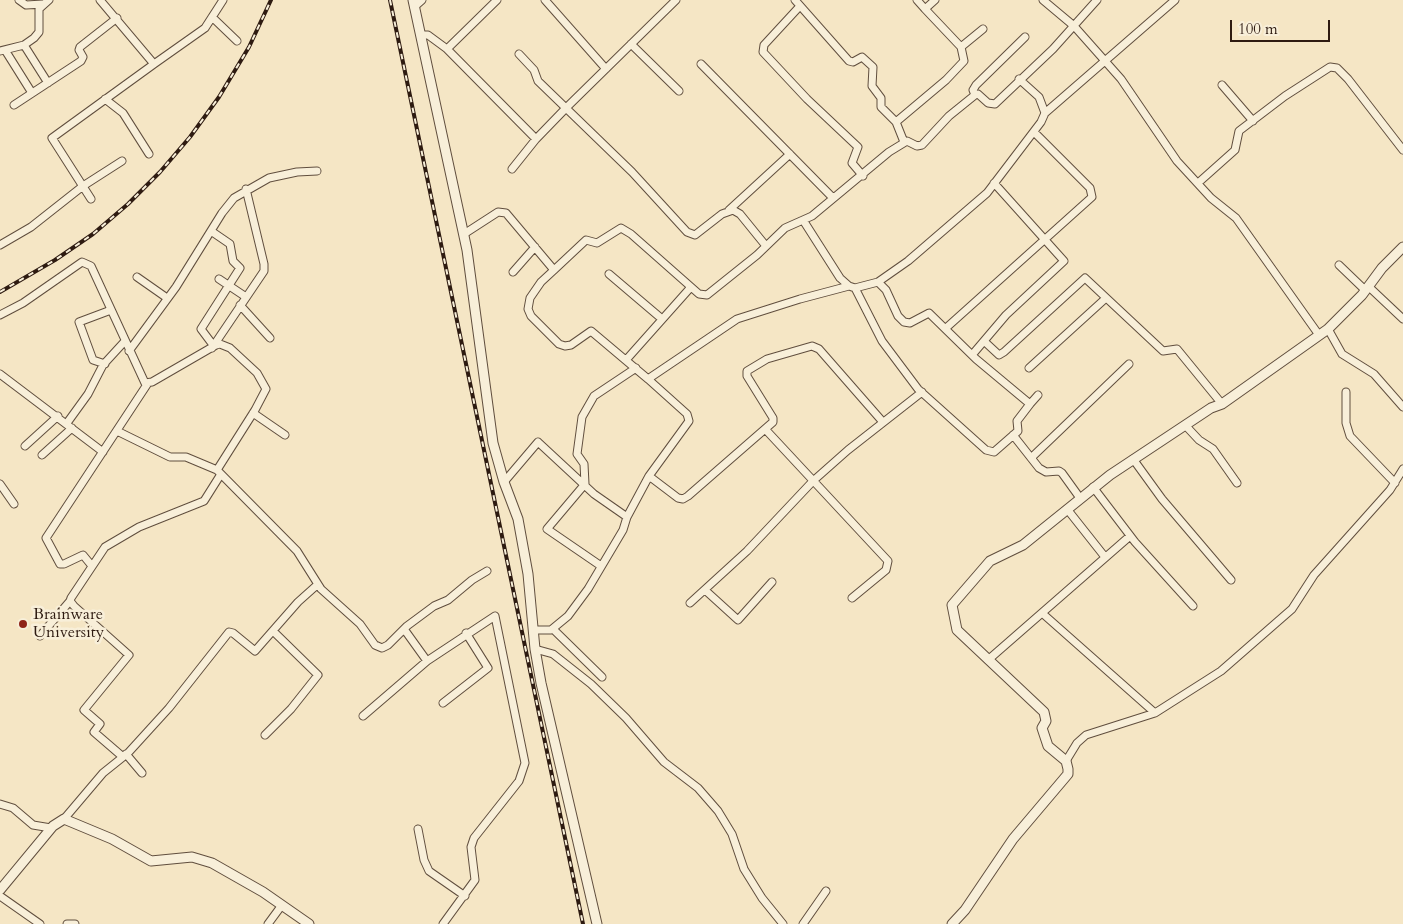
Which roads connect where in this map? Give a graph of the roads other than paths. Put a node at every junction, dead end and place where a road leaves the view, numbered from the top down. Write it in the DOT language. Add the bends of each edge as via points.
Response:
graph roads {
  1 [pos="19,0"];
  2 [pos="100,0"];
  3 [pos="223,0"];
  4 [pos="422,0"];
  5 [pos="497,0"];
  6 [pos="545,0"];
  7 [pos="676,0"];
  8 [pos="795,0"];
  9 [pos="917,0"];
  10 [pos="935,0"];
  11 [pos="1043,0"];
  12 [pos="1097,0"];
  13 [pos="1175,0"];
  14 [pos="46,2"];
  15 [pos="414,4"];
  16 [pos="800,6"];
  17 [pos="925,8"];
  18 [pos="212,16"];
  19 [pos="117,18"];
  20 [pos="1074,26"];
  21 [pos="984,29"];
  22 [pos="421,35"];
  23 [pos="1025,37"];
  24 [pos="237,41"];
  25 [pos="631,44"];
  26 [pos="24,45"];
  27 [pos="961,46"];
  28 [pos="447,49"];
  29 [pos="3,51"];
  30 [pos="518,54"];
  31 [pos="1106,61"];
  32 [pos="154,64"];
  33 [pos="701,64"];
  34 [pos="606,69"];
  35 [pos="1019,79"];
  36 [pos="48,83"];
  37 [pos="1222,85"];
  38 [pos="679,91"];
  39 [pos="32,93"];
  40 [pos="974,95"];
  41 [pos="105,99"];
  42 [pos="14,105"];
  43 [pos="567,107"];
  44 [pos="1045,113"];
  45 [pos="1253,121"];
  46 [pos="896,122"];
  47 [pos="1034,132"];
  48 [pos="536,139"];
  49 [pos="904,142"];
  50 [pos="1403,150"];
  51 [pos="149,154"];
  52 [pos="790,154"];
  53 [pos="122,161"];
  54 [pos="512,168"];
  55 [pos="317,171"];
  56 [pos="863,176"];
  57 [pos="994,183"];
  58 [pos="1198,183"];
  59 [pos="83,186"];
  60 [pos="246,189"];
  61 [pos="833,198"];
  62 [pos="91,199"];
  63 [pos="728,212"];
  64 [pos="803,220"];
  65 [pos="210,231"];
  66 [pos="464,234"];
  67 [pos="1045,238"];
  68 [pos="0,245"];
  69 [pos="766,246"];
  70 [pos="1403,246"];
  71 [pos="535,247"];
  72 [pos="1339,265"];
  73 [pos="554,270"];
  74 [pos="513,272"];
  75 [pos="609,274"];
  76 [pos="137,277"];
  77 [pos="219,279"];
  78 [pos="878,282"];
  79 [pos="229,286"];
  80 [pos="691,287"];
  81 [pos="852,287"];
  82 [pos="1367,288"];
  83 [pos="246,297"];
  84 [pos="167,298"];
  85 [pos="1106,298"];
  86 [pos="240,305"];
  87 [pos="111,310"];
  88 [pos="0,314"];
  89 [pos="662,319"];
  90 [pos="1403,320"];
  91 [pos="946,328"];
  92 [pos="1328,329"];
  93 [pos="1319,335"];
  94 [pos="270,338"];
  95 [pos="125,341"];
  96 [pos="985,342"];
  97 [pos="212,347"];
  98 [pos="129,351"];
  99 [pos="972,355"];
  100 [pos="626,360"];
  101 [pos="105,364"];
  102 [pos="1129,364"];
  103 [pos="636,368"];
  104 [pos="1029,368"];
  105 [pos="0,374"];
  106 [pos="648,379"];
  107 [pos="3,380"];
  108 [pos="148,383"];
  109 [pos="922,392"];
  110 [pos="1346,392"];
  111 [pos="1038,396"];
  112 [pos="1030,404"];
  113 [pos="1222,404"];
  114 [pos="1403,407"];
  115 [pos="253,413"];
  116 [pos="58,416"];
  117 [pos="882,421"];
  118 [pos="1185,425"];
  119 [pos="70,426"];
  120 [pos="766,430"];
  121 [pos="117,431"];
  122 [pos="285,435"];
  123 [pos="1013,435"];
  124 [pos="25,446"];
  125 [pos="103,452"];
  126 [pos="42,455"];
  127 [pos="1031,458"];
  128 [pos="1133,459"];
  129 [pos="1403,469"];
  130 [pos="219,472"];
  131 [pos="649,476"];
  132 [pos="814,481"];
  133 [pos="504,482"];
  134 [pos="1237,483"];
  135 [pos="1395,483"];
  136 [pos="0,484"];
  137 [pos="584,484"];
  138 [pos="1094,487"];
  139 [pos="1080,498"];
  140 [pos="14,504"];
  141 [pos="1067,509"];
  142 [pos="627,517"];
  143 [pos="1130,536"];
  144 [pos="1105,558"];
  145 [pos="92,566"];
  146 [pos="601,566"];
  147 [pos="487,571"];
  148 [pos="1231,580"];
  149 [pos="772,582"];
  150 [pos="317,585"];
  151 [pos="704,590"];
  152 [pos="852,598"];
  153 [pos="70,602"];
  154 [pos="690,603"];
  155 [pos="1192,606"];
  156 [pos="1042,613"];
  157 [pos="404,629"];
  158 [pos="553,629"];
  159 [pos="273,630"];
  160 [pos="533,630"];
  161 [pos="466,633"];
  162 [pos="40,636"];
  163 [pos="535,649"];
  164 [pos="988,660"];
  165 [pos="427,661"];
  166 [pos="602,677"];
  167 [pos="443,703"];
  168 [pos="1155,713"];
  169 [pos="363,716"];
  170 [pos="265,735"];
  171 [pos="124,756"];
  172 [pos="1066,762"];
  173 [pos="142,773"];
  174 [pos="0,804"];
  175 [pos="64,819"];
  176 [pos="52,828"];
  177 [pos="418,829"];
  178 [pos="0,890"];
  179 [pos="826,891"];
  180 [pos="0,896"];
  181 [pos="465,896"];
  182 [pos="282,905"];
  183 [pos="446,923"];
  184 [pos="40,924"];
  185 [pos="67,924"];
  186 [pos="75,924"];
  187 [pos="268,924"];
  188 [pos="309,924"];
  189 [pos="597,924"];
  190 [pos="783,924"];
  191 [pos="802,924"];
  192 [pos="952,924"];
  1 -- 14 [label="street" via="26,5"];
  2 -- 19 [label="street"];
  3 -- 18 [label="street"];
  4 -- 15 [label="street"];
  5 -- 28 [label="street"];
  6 -- 34 [label="street"];
  7 -- 25 [label="street"];
  8 -- 16 [label="street"];
  9 -- 17 [label="street"];
  10 -- 17 [label="street"];
  11 -- 20 [label="street"];
  12 -- 20 [label="street"];
  13 -- 31 [label="street"];
  14 -- 26 [label="street" via="38,14 38,32"];
  15 -- 22 [label="street"];
  16 -- 46 [label="street" via="849,60 853,62 862,57 873,67 872,86 881,98 881,107"];
  16 -- 56 [label="street" via="764,45 763,52 806,99 858,147 852,163"];
  17 -- 27 [label="street"];
  18 -- 24 [label="street"];
  18 -- 32 [label="street" via="205,28"];
  19 -- 32 [label="street"];
  19 -- 36 [label="street" via="80,46 81,61"];
  20 -- 31 [label="street"];
  20 -- 35 [label="street"];
  21 -- 27 [label="street"];
  22 -- 28 [label="street" via="428,35"];
  22 -- 66 [label="street"];
  23 -- 40 [label="street" via="976,85"];
  25 -- 34 [label="street"];
  25 -- 38 [label="street"];
  26 -- 29 [label="street"];
  26 -- 36 [label="street"];
  27 -- 46 [label="street" via="964,61 960,67"];
  28 -- 48 [label="street"];
  29 -- 39 [label="street"];
  30 -- 43 [label="street" via="534,70 538,81"];
  31 -- 44 [label="street"];
  31 -- 58 [label="street" via="1176,161"];
  32 -- 41 [label="street"];
  33 -- 52 [label="street"];
  34 -- 43 [label="street"];
  35 -- 40 [label="street" via="994,104 978,94"];
  35 -- 44 [label="street" via="1039,97"];
  36 -- 39 [label="street"];
  37 -- 45 [label="street"];
  39 -- 42 [label="street"];
  40 -- 49 [label="street" via="922,145"];
  41 -- 51 [label="street" via="123,113"];
  41 -- 59 [label="street" via="52,138"];
  43 -- 48 [label="street"];
  43 -- 63 [label="street" via="687,232 695,235"];
  44 -- 47 [label="street"];
  45 -- 50 [label="street" via="1308,80 1330,67 1337,68"];
  45 -- 58 [label="street" via="1237,134 1238,143 1234,150"];
  46 -- 49 [label="street"];
  47 -- 57 [label="street"];
  47 -- 67 [label="street" via="1090,188 1092,197"];
  48 -- 54 [label="street"];
  49 -- 56 [label="street"];
  52 -- 61 [label="street"];
  52 -- 63 [label="street"];
  53 -- 59 [label="street"];
  55 -- 60 [label="street" via="284,174"];
  56 -- 61 [label="street"];
  57 -- 67 [label="street"];
  57 -- 78 [label="street" via="987,193 908,261"];
  58 -- 93 [label="street" via="1236,218"];
  59 -- 62 [label="street"];
  59 -- 68 [label="street" via="31,227"];
  60 -- 65 [label="street" via="227,206"];
  60 -- 83 [label="street" via="264,271"];
  61 -- 64 [label="street"];
  63 -- 69 [label="street" via="733,210 740,214"];
  64 -- 69 [label="street" via="785,228"];
  64 -- 81 [label="street" via="840,278"];
  65 -- 79 [label="street" via="230,244 233,261 240,266"];
  65 -- 84 [label="street"];
  66 -- 71 [label="street" via="502,212"];
  66 -- 133 [label="street" via="493,443"];
  67 -- 91 [label="street"];
  67 -- 96 [label="street" via="1064,261 1006,315"];
  69 -- 80 [label="street" via="707,295 699,294"];
  70 -- 82 [label="street"];
  71 -- 73 [label="street"];
  71 -- 74 [label="street"];
  72 -- 82 [label="street"];
  73 -- 80 [label="street" via="586,240 597,243 621,228"];
  73 -- 100 [label="street" via="530,298 528,309 531,316 559,344 571,345 591,331"];
  75 -- 89 [label="street"];
  76 -- 84 [label="street"];
  77 -- 79 [label="street"];
  78 -- 81 [label="street"];
  78 -- 91 [label="street" via="904,322 910,323 929,314"];
  79 -- 83 [label="street"];
  79 -- 97 [label="street" via="201,329"];
  80 -- 89 [label="street"];
  81 -- 106 [label="street" via="800,299 737,320"];
  81 -- 109 [label="street" via="882,341"];
  82 -- 90 [label="street"];
  82 -- 92 [label="street"];
  83 -- 86 [label="street"];
  84 -- 98 [label="street"];
  85 -- 96 [label="street" via="1085,278 1004,352 999,355"];
  85 -- 104 [label="street"];
  85 -- 113 [label="street" via="1163,351 1177,349"];
  86 -- 94 [label="street"];
  86 -- 97 [label="street"];
  87 -- 88 [label="street" via="91,266 82,262 23,303"];
  87 -- 95 [label="street"];
  87 -- 101 [label="street" via="79,322 93,360"];
  89 -- 100 [label="street"];
  91 -- 99 [label="street"];
  92 -- 93 [label="street"];
  92 -- 114 [label="street" via="1342,354 1374,374"];
  93 -- 113 [label="street"];
  95 -- 98 [label="street"];
  95 -- 101 [label="street"];
  96 -- 99 [label="street"];
  97 -- 108 [label="street"];
  97 -- 115 [label="street" via="220,344 230,348 258,373 265,384 264,394"];
  98 -- 108 [label="street" via="141,378"];
  99 -- 112 [label="street"];
  100 -- 103 [label="street"];
  101 -- 119 [label="street"];
  102 -- 127 [label="street"];
  103 -- 106 [label="street"];
  103 -- 137 [label="street" via="594,396 582,417 577,454 584,464"];
  105 -- 107 [label="street"];
  106 -- 131 [label="street" via="689,418"];
  107 -- 116 [label="street"];
  108 -- 121 [label="street"];
  109 -- 117 [label="street"];
  109 -- 123 [label="street" via="990,451 994,452"];
  110 -- 135 [label="street" via="1346,423 1350,436"];
  111 -- 112 [label="street"];
  112 -- 123 [label="street" via="1017,421 1019,429"];
  113 -- 118 [label="street"];
  115 -- 122 [label="street"];
  115 -- 130 [label="street"];
  116 -- 119 [label="street"];
  116 -- 124 [label="street"];
  117 -- 120 [label="street" via="819,349 812,346 766,359 747,371 773,418"];
  117 -- 132 [label="street"];
  118 -- 128 [label="street"];
  118 -- 134 [label="street" via="1213,449"];
  119 -- 125 [label="street"];
  119 -- 126 [label="street"];
  120 -- 131 [label="street" via="683,499"];
  120 -- 132 [label="street"];
  121 -- 125 [label="street"];
  121 -- 130 [label="street" via="170,457 186,457"];
  123 -- 127 [label="street"];
  125 -- 145 [label="street" via="46,538 60,564 83,555"];
  127 -- 139 [label="street" via="1043,471 1062,472"];
  128 -- 138 [label="street"];
  128 -- 148 [label="street" via="1162,499"];
  129 -- 135 [label="street"];
  130 -- 145 [label="street" via="204,502 130,532 105,547"];
  130 -- 150 [label="street" via="297,551"];
  131 -- 142 [label="street"];
  132 -- 151 [label="street" via="747,552"];
  132 -- 152 [label="street" via="888,561 886,570"];
  133 -- 137 [label="street" via="538,442"];
  133 -- 160 [label="street" via="518,519 528,574"];
  135 -- 168 [label="street" via="1314,575 1292,609 1220,671"];
  136 -- 140 [label="street"];
  137 -- 142 [label="street"];
  137 -- 146 [label="street" via="547,529"];
  138 -- 139 [label="street"];
  138 -- 143 [label="street"];
  139 -- 141 [label="street"];
  141 -- 144 [label="street"];
  141 -- 164 [label="street" via="1023,545 990,560 952,605 957,630"];
  142 -- 146 [label="street" via="623,530"];
  143 -- 144 [label="street"];
  143 -- 155 [label="street"];
  144 -- 156 [label="street"];
  145 -- 153 [label="street"];
  146 -- 158 [label="street" via="576,606"];
  147 -- 157 [label="street"];
  149 -- 151 [label="street" via="738,620"];
  150 -- 157 [label="street" via="360,624 375,645 382,648 388,645"];
  150 -- 159 [label="street"];
  151 -- 154 [label="street"];
  153 -- 162 [label="street"];
  153 -- 171 [label="street" via="129,655 84,710 100,724 94,732"];
  156 -- 164 [label="street"];
  156 -- 168 [label="street"];
  157 -- 165 [label="street"];
  158 -- 160 [label="street"];
  158 -- 166 [label="street"];
  159 -- 170 [label="street" via="318,675"];
  159 -- 171 [label="street" via="255,651 229,632 169,708"];
  160 -- 163 [label="street"];
  161 -- 165 [label="street"];
  161 -- 167 [label="street" via="488,668"];
  161 -- 181 [label="street" via="492,616 496,618 525,763 519,781 474,838 471,847 475,880"];
  163 -- 189 [label="street"];
  163 -- 190 [label="street" via="554,654 590,684 626,718 664,762 698,788 718,811 732,834 744,869"];
  164 -- 172 [label="street" via="1044,712 1046,721 1042,728 1048,746"];
  165 -- 169 [label="street"];
  168 -- 172 [label="street" via="1086,735"];
  171 -- 173 [label="street"];
  171 -- 175 [label="street" via="104,773"];
  172 -- 192 [label="street" via="1068,774 1013,839"];
  174 -- 176 [label="street" via="13,808 33,825"];
  175 -- 176 [label="street"];
  175 -- 182 [label="street" via="112,839 151,862 192,857 212,863"];
  176 -- 178 [label="street"];
  177 -- 181 [label="street" via="429,872"];
  179 -- 191 [label="street"];
  180 -- 184 [label="street"];
  181 -- 183 [label="street"];
  182 -- 187 [label="street"];
  182 -- 188 [label="street"];
  185 -- 186 [label="street"];
}
